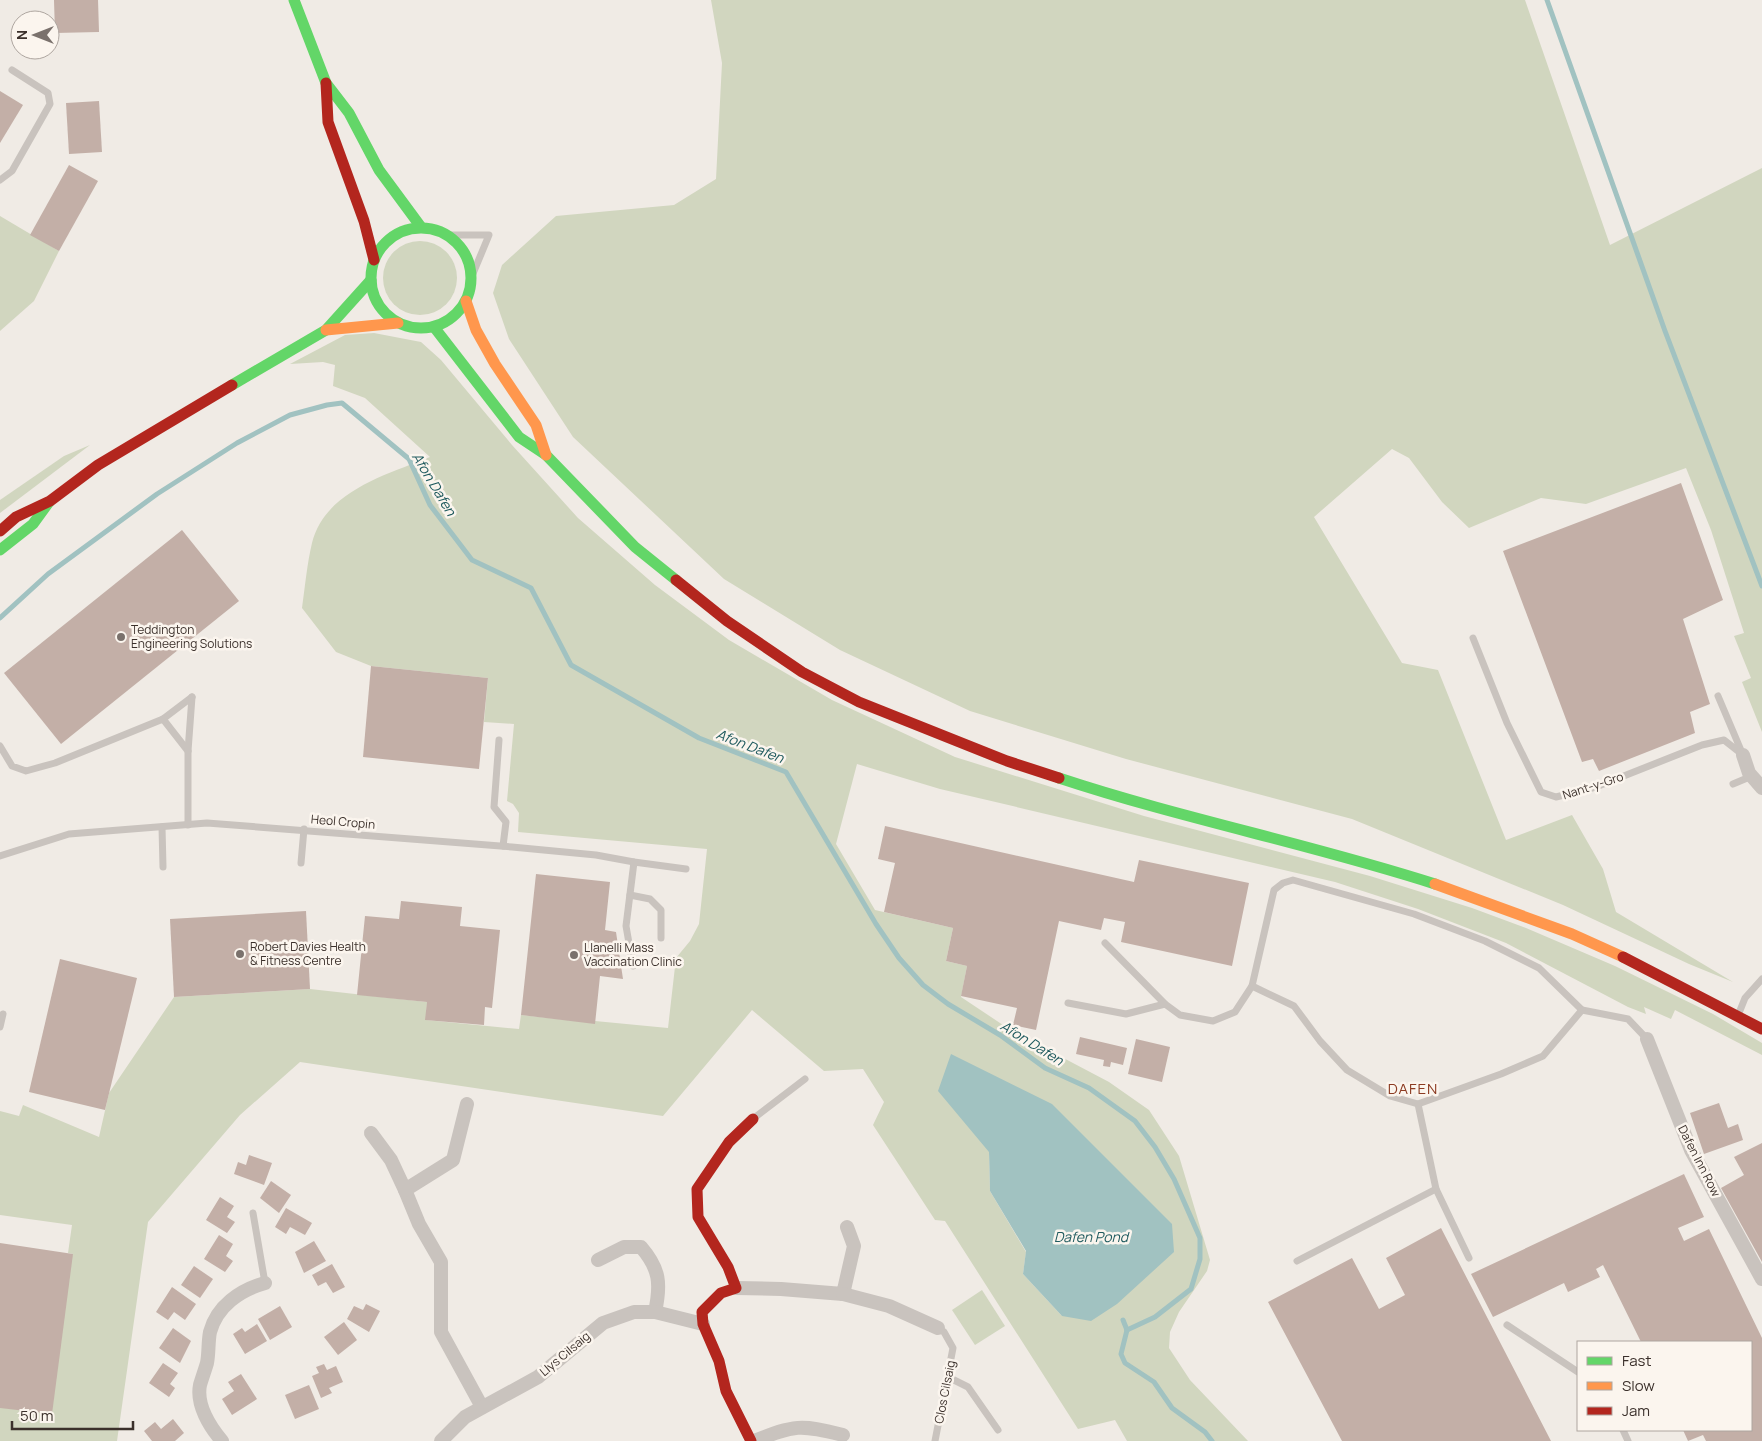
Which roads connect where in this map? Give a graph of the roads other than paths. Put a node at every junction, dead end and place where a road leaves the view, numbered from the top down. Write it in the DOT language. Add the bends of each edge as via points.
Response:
graph roads {
  1 [pos="294,0"];
  2 [pos="12,70"];
  3 [pos="326,83"];
  4 [pos="0,180"];
  5 [pos="422,227"];
  6 [pos="449,235"];
  7 [pos="374,260"];
  8 [pos="472,276"];
  9 [pos="371,280"];
  10 [pos="466,301"];
  11 [pos="398,323"];
  12 [pos="434,327"];
  13 [pos="326,330"];
  14 [pos="546,455"];
  15 [pos="50,501"];
  16 [pos="0,530"];
  17 [pos="0,550"];
  18 [pos="1472,638"];
  19 [pos="1718,696"];
  20 [pos="163,719"];
  21 [pos="499,740"];
  22 [pos="0,746"];
  23 [pos="188,751"];
  24 [pos="1743,755"];
  25 [pos="1752,776"];
  26 [pos="1732,784"];
  27 [pos="1762,788"];
  28 [pos="188,825"];
  29 [pos="162,827"];
  30 [pos="304,829"];
  31 [pos="503,846"];
  32 [pos="0,856"];
  33 [pos="634,862"];
  34 [pos="301,863"];
  35 [pos="163,867"];
  36 [pos="686,869"];
  37 [pos="630,895"];
  38 [pos="661,938"];
  39 [pos="1105,943"];
  40 [pos="633,966"];
  41 [pos="1762,978"];
  42 [pos="1252,986"];
  43 [pos="1068,1003"];
  44 [pos="1165,1004"];
  45 [pos="1582,1010"];
  46 [pos="3,1014"];
  47 [pos="1738,1016"];
  48 [pos="0,1027"];
  49 [pos="1762,1029"];
  50 [pos="1647,1038"];
  51 [pos="806,1079"];
  52 [pos="467,1104"];
  53 [pos="1418,1104"];
  54 [pos="753,1119"];
  55 [pos="371,1133"];
  56 [pos="1436,1189"];
  57 [pos="405,1190"];
  58 [pos="253,1213"];
  59 [pos="847,1227"];
  60 [pos="1469,1258"];
  61 [pos="598,1260"];
  62 [pos="1297,1260"];
  63 [pos="1762,1279"];
  64 [pos="265,1283"];
  65 [pos="736,1288"];
  66 [pos="843,1294"];
  67 [pos="655,1312"];
  68 [pos="703,1324"];
  69 [pos="1507,1325"];
  70 [pos="938,1328"];
  71 [pos="1577,1371"];
  72 [pos="948,1377"];
  73 [pos="482,1407"];
  74 [pos="998,1430"];
  75 [pos="843,1435"];
  76 [pos="222,1441"];
  77 [pos="441,1441"];
  78 [pos="752,1441"];
  79 [pos="934,1441"];
  1 -- 3 [label="main road"];
  2 -- 4 [label="lane" via="48,93 50,104 12,171"];
  3 -- 5 [label="main road" via="349,113 379,170"];
  3 -- 7 [label="main road" via="328,122 364,221"];
  5 -- 6 [label="main road"];
  5 -- 7 [label="main road" via="406,229 392,236"];
  6 -- 8 [label="main road" via="469,260"];
  6 -- 8 [label="lane" via="489,235"];
  7 -- 9 [label="main road"];
  8 -- 10 [label="main road"];
  9 -- 11 [label="main road" via="379,305"];
  9 -- 13 [label="main road"];
  10 -- 12 [label="main road" via="447,322"];
  10 -- 14 [label="main road" via="476,330 495,364 536,425"];
  11 -- 12 [label="main road"];
  11 -- 13 [label="main road"];
  12 -- 14 [label="main road" via="519,437"];
  13 -- 15 [label="main road" via="98,465"];
  14 -- 47 [label="main road" via="607,520 663,571 727,621 802,672 859,702 1025,767 1478,898 1572,934"];
  15 -- 16 [label="main road" via="16,517"];
  15 -- 17 [label="main road" via="33,524"];
  18 -- 24 [label="lane, Nant-y-Gro" via="1507,723 1541,792 1556,797 1596,787 1702,745 1724,740"];
  19 -- 24 [label="lane, Nant-y-Gro"];
  20 -- 22 [label="lane" via="55,763 26,770 12,766"];
  20 -- 23 [label="lane"];
  20 -- 23 [label="lane" via="192,697"];
  21 -- 31 [label="lane" via="494,807 506,822"];
  23 -- 28 [label="lane"];
  24 -- 25 [label="street, Nant-y-Gro"];
  25 -- 26 [label="lane"];
  25 -- 27 [label="street, Nant-y-Gro"];
  28 -- 29 [label="lane, Heol Cropin"];
  28 -- 30 [label="lane, Heol Cropin" via="207,823"];
  29 -- 32 [label="lane, Heol Cropin" via="69,834"];
  29 -- 35 [label="lane"];
  30 -- 31 [label="lane, Heol Cropin"];
  30 -- 34 [label="lane"];
  31 -- 33 [label="lane, Heol Cropin"];
  33 -- 36 [label="lane, Heol Cropin"];
  33 -- 37 [label="lane"];
  37 -- 38 [label="lane" via="650,898 661,910"];
  37 -- 40 [label="lane" via="626,926"];
  39 -- 44 [label="lane"];
  41 -- 47 [label="lane" via="1745,998"];
  42 -- 44 [label="lane" via="1235,1012 1213,1021 1180,1015"];
  42 -- 45 [label="lane" via="1274,890 1293,880 1414,914 1485,941 1539,968"];
  42 -- 53 [label="lane" via="1294,1006 1347,1070 1390,1096"];
  43 -- 44 [label="lane" via="1126,1014"];
  45 -- 50 [label="lane" via="1628,1019"];
  45 -- 53 [label="lane" via="1543,1056"];
  46 -- 48 [label="lane"];
  47 -- 49 [label="main road"];
  50 -- 63 [label="street, Dafen Inn Row" via="1691,1150"];
  51 -- 54 [label="lane"];
  52 -- 57 [label="street" via="453,1160"];
  53 -- 56 [label="lane"];
  54 -- 65 [label="main road" via="729,1142 697,1189 698,1217 728,1267"];
  55 -- 57 [label="street" via="391,1160"];
  56 -- 60 [label="lane"];
  56 -- 62 [label="lane"];
  57 -- 73 [label="street" via="440,1262 440,1332"];
  58 -- 64 [label="lane"];
  59 -- 66 [label="street" via="854,1246"];
  61 -- 67 [label="street" via="624,1247 641,1247 650,1258 659,1280"];
  64 -- 76 [label="street" via="252,1286 234,1297 216,1316 210,1334 200,1387 202,1407 210,1427"];
  65 -- 66 [label="street, Clos Cilsaig" via="781,1288"];
  65 -- 68 [label="main road, Clos Cilsaig" via="721,1293 702,1312"];
  66 -- 70 [label="street, Clos Cilsaig" via="889,1306"];
  67 -- 68 [label="street, Llys Cilsaig"];
  67 -- 73 [label="street, Llys Cilsaig" via="634,1312 603,1323 538,1377"];
  68 -- 78 [label="main road" via="719,1361 726,1390"];
  69 -- 71 [label="lane"];
  70 -- 72 [label="lane, Clos Cilsaig" via="953,1348"];
  72 -- 74 [label="lane" via="968,1386"];
  72 -- 79 [label="lane, Clos Cilsaig"];
  73 -- 77 [label="street, Llys Cilsaig" via="465,1417"];
  75 -- 78 [label="street" via="799,1426"];
}
